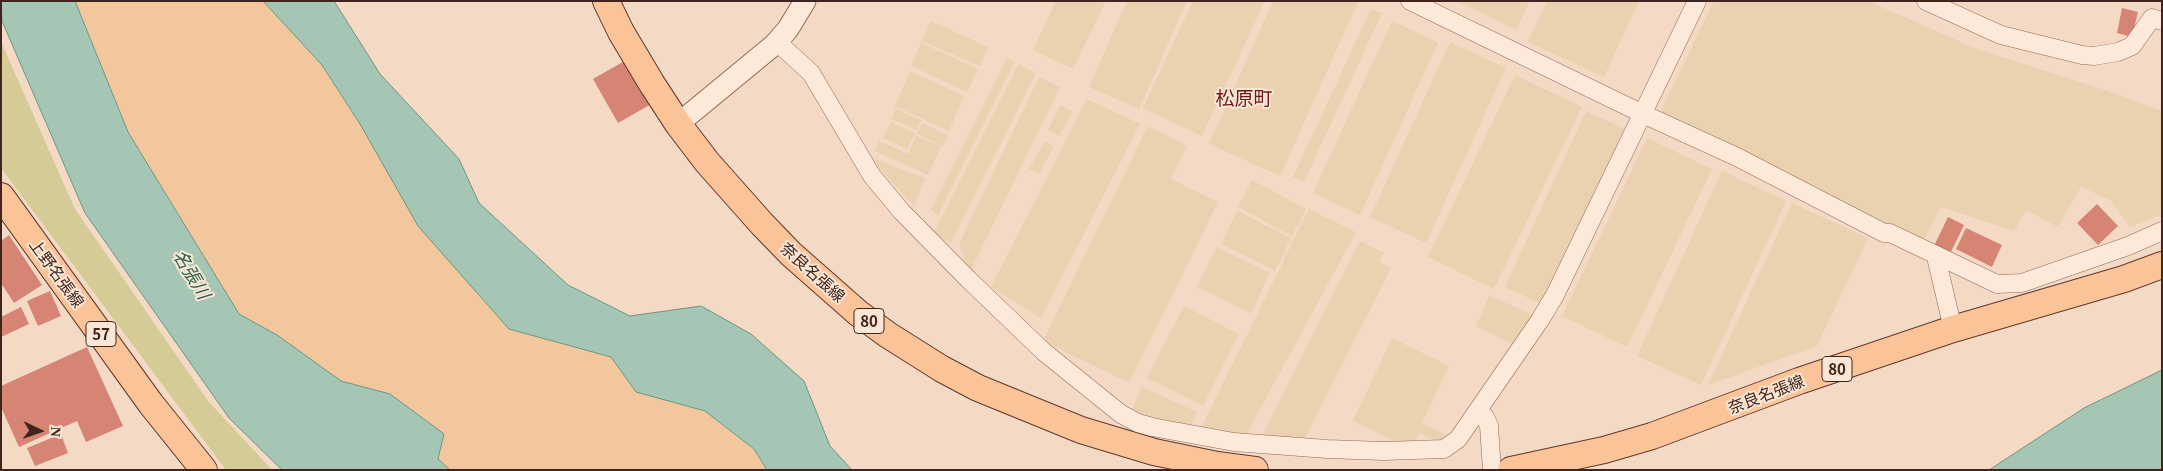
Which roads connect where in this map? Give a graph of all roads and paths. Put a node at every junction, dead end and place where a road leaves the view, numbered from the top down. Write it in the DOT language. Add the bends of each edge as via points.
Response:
graph roads {
  1 [pos="606,1"];
  2 [pos="805,1"];
  3 [pos="1410,1"];
  4 [pos="1698,1"];
  5 [pos="1926,1"];
  6 [pos="2162,21"];
  7 [pos="777,42"];
  8 [pos="1643,114"];
  9 [pos="678,124"];
  10 [pos="1,196"];
  11 [pos="2162,230"];
  12 [pos="1936,256"];
  13 [pos="2162,265"];
  14 [pos="1953,330"];
  15 [pos="1478,410"];
  16 [pos="204,470"];
  17 [pos="1255,470"];
  18 [pos="1492,470"];
  19 [pos="1512,470"];
  1 -- 9 [label="main road, 奈良名張線 / 80"];
  2 -- 7 [label="street"];
  3 -- 8 [label="street"];
  4 -- 8 [label="street"];
  5 -- 6 [label="street" via="2001,35 2082,56 2118,52 2132,46 2152,18"];
  7 -- 9 [label="street"];
  7 -- 15 [label="street" via="812,73 872,176 902,212 1044,352 1121,414 1138,423 1234,442 1384,451 1444,449 1458,439"];
  8 -- 12 [label="street" via="1737,156 1884,233"];
  8 -- 15 [label="street" via="1547,310"];
  9 -- 17 [label="main road, 奈良名張線 / 80" via="729,188 791,254 858,313 942,369 1007,401 1120,443 1186,459"];
  10 -- 16 [label="main road, 上野名張線 / 57"];
  11 -- 12 [label="street" via="2128,246 2022,283 1996,284"];
  12 -- 14 [label="street"];
  13 -- 14 [label="main road, 奈良名張線 / 80"];
  14 -- 19 [label="main road, 奈良名張線 / 80" via="1799,381 1652,436"];
  15 -- 18 [label="street" via="1489,426"];
}
